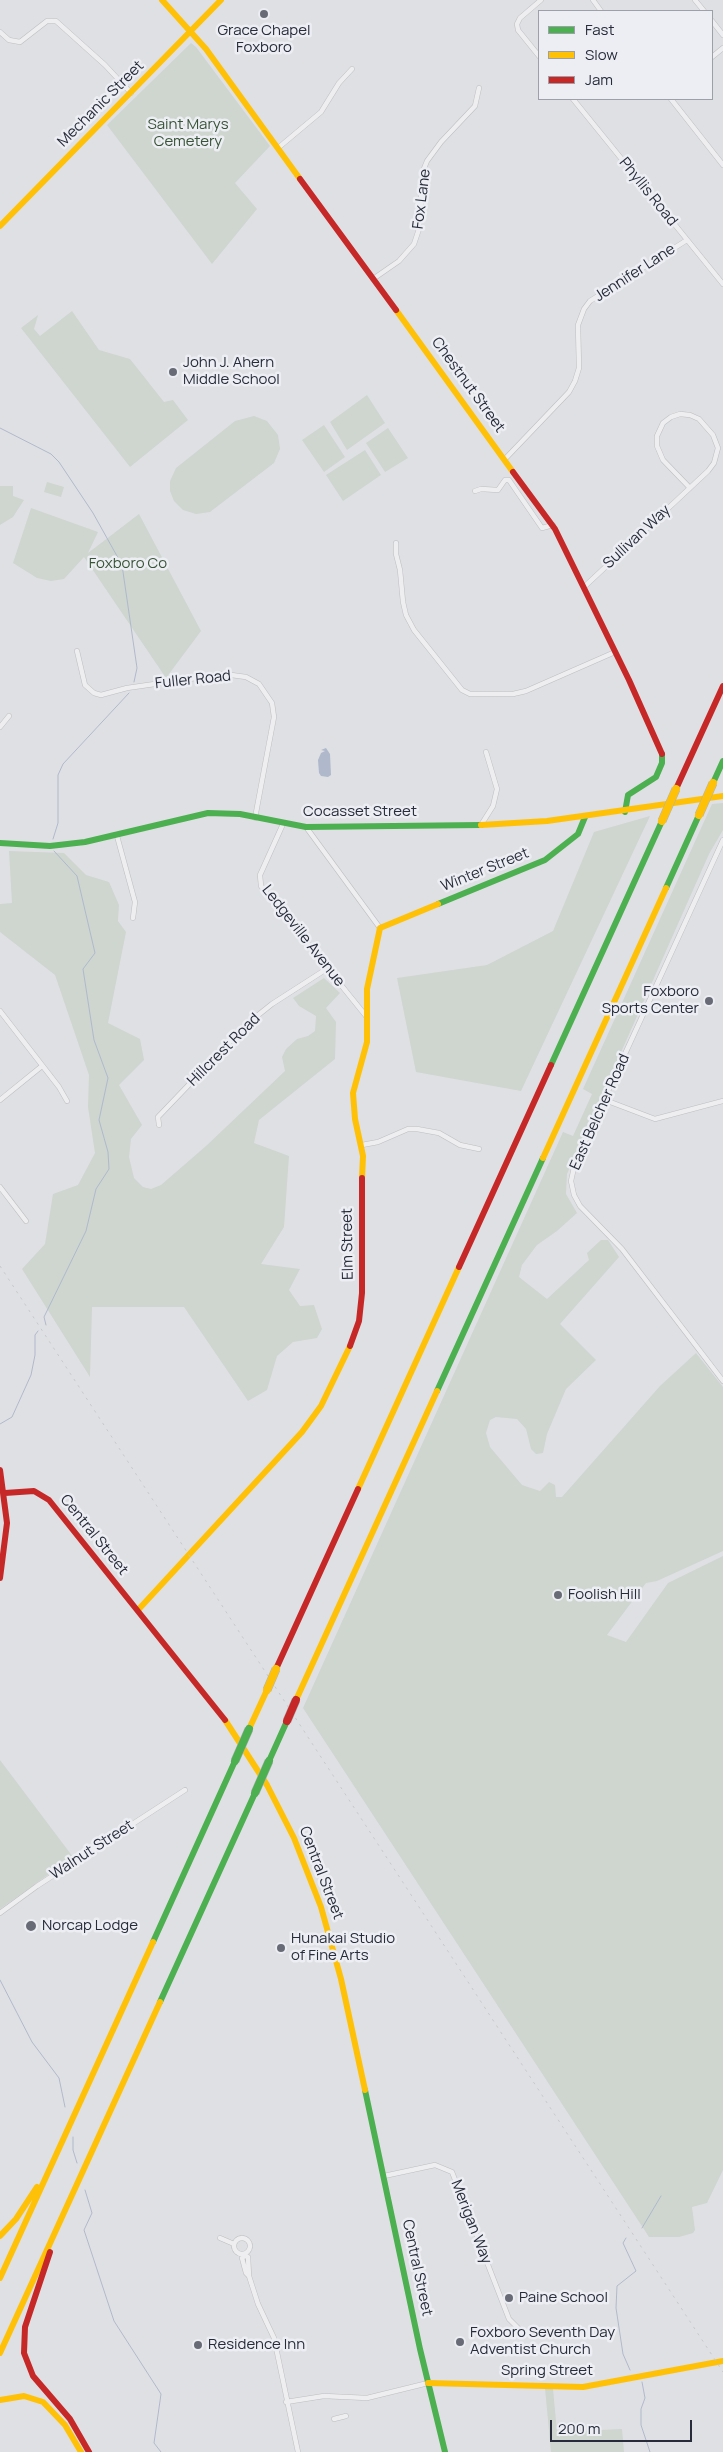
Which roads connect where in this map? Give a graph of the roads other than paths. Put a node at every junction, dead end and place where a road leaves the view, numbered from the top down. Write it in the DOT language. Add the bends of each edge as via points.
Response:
graph roads {
  1 [pos="162,0"];
  2 [pos="221,0"];
  3 [pos="541,0"];
  4 [pos="592,0"];
  5 [pos="695,0"];
  6 [pos="600,10"];
  7 [pos="703,10"];
  8 [pos="713,22"];
  9 [pos="192,31"];
  10 [pos="0,32"];
  11 [pos="723,35"];
  12 [pos="723,48"];
  13 [pos="538,55"];
  14 [pos="713,56"];
  15 [pos="352,69"];
  16 [pos="479,88"];
  17 [pos="131,93"];
  18 [pos="574,100"];
  19 [pos="672,100"];
  20 [pos="278,148"];
  21 [pos="723,164"];
  22 [pos="0,226"];
  23 [pos="687,240"];
  24 [pos="373,279"];
  25 [pos="723,283"];
  26 [pos="505,459"];
  27 [pos="690,488"];
  28 [pos="475,491"];
  29 [pos="553,525"];
  30 [pos="396,543"];
  31 [pos="584,587"];
  32 [pos="77,651"];
  33 [pos="615,652"];
  34 [pos="723,686"];
  35 [pos="9,716"];
  36 [pos="0,727"];
  37 [pos="486,752"];
  38 [pos="723,761"];
  39 [pos="723,796"];
  40 [pos="625,812"];
  41 [pos="585,817"];
  42 [pos="255,818"];
  43 [pos="283,824"];
  44 [pos="480,825"];
  45 [pos="306,827"];
  46 [pos="117,836"];
  47 [pos="723,840"];
  48 [pos="0,843"];
  49 [pos="132,918"];
  50 [pos="380,928"];
  51 [pos="328,968"];
  52 [pos="0,1011"];
  53 [pos="366,1016"];
  54 [pos="42,1066"];
  55 [pos="0,1100"];
  56 [pos="67,1100"];
  57 [pos="604,1100"];
  58 [pos="723,1101"];
  59 [pos="159,1125"];
  60 [pos="362,1145"];
  61 [pos="479,1149"];
  62 [pos="0,1187"];
  63 [pos="26,1222"];
  64 [pos="723,1381"];
  65 [pos="0,1470"];
  66 [pos="4,1493"];
  67 [pos="0,1578"];
  68 [pos="138,1610"];
  69 [pos="185,1790"];
  70 [pos="0,1913"];
  71 [pos="47,2173"];
  72 [pos="384,2176"];
  73 [pos="58,2225"];
  74 [pos="0,2236"];
  75 [pos="220,2238"];
  76 [pos="234,2244"];
  77 [pos="244,2255"];
  78 [pos="0,2278"];
  79 [pos="523,2333"];
  80 [pos="0,2353"];
  81 [pos="723,2361"];
  82 [pos="428,2383"];
  83 [pos="0,2400"];
  84 [pos="286,2402"];
  85 [pos="346,2416"];
  86 [pos="334,2419"];
  87 [pos="81,2452"];
  88 [pos="89,2452"];
  89 [pos="298,2452"];
  90 [pos="445,2452"];
  1 -- 9 [label="main road, Chestnut Street"];
  2 -- 9 [label="main road, Mechanic Street"];
  3 -- 13 [label="street" via="516,24"];
  4 -- 6 [label="street"];
  5 -- 7 [label="street"];
  8 -- 11 [label="street"];
  9 -- 17 [label="main road, Mechanic Street"];
  9 -- 20 [label="main road, Chestnut Street"];
  10 -- 17 [label="street" via="9,40 20,42 47,22 56,22"];
  12 -- 14 [label="street"];
  15 -- 20 [label="street" via="333,91 321,112"];
  16 -- 24 [label="street, Fox Lane" via="475,106 427,161 423,171 419,229 414,244 399,261"];
  17 -- 22 [label="main road, Mechanic Street"];
  18 -- 23 [label="street, Phyllis Road"];
  19 -- 21 [label="street"];
  20 -- 24 [label="main road, Chestnut Street"];
  23 -- 25 [label="street, Phyllis Road"];
  23 -- 26 [label="street, Jennifer Lane" via="590,301 578,325 579,368 575,381 569,392"];
  24 -- 26 [label="main road, Chestnut Street"];
  26 -- 29 [label="main road, Chestnut Street"];
  27 -- 27 [label="street, Sullivan Way" via="664,460 657,446 656,436 663,423 680,414 702,422 713,435 718,448 714,463"];
  27 -- 31 [label="street, Sullivan Way"];
  28 -- 29 [label="street" via="498,490 505,480 509,480 542,528"];
  29 -- 31 [label="main road, Chestnut Street"];
  30 -- 33 [label="street" via="406,615 414,630 462,690 470,694 526,691"];
  31 -- 33 [label="main road, Chestnut Street"];
  32 -- 42 [label="street, Fuller Road" via="85,685 94,694 224,674 246,677 259,684 272,703 274,717"];
  33 -- 40 [label="main road, Chestnut Street" via="654,733 662,760 656,777 628,795"];
  34 -- 71 [label="main road, bridge"];
  35 -- 36 [label="street"];
  37 -- 44 [label="street" via="497,789 493,806"];
  38 -- 73 [label="main road, bridge"];
  39 -- 40 [label="main road, Cocasset Street"];
  40 -- 41 [label="main road, Cocasset Street"];
  41 -- 44 [label="main road, Cocasset Street"];
  41 -- 50 [label="main road, Winter Street" via="578,834 545,860"];
  42 -- 43 [label="main road, Cocasset Street"];
  42 -- 46 [label="main road, Cocasset Street" via="208,813"];
  43 -- 45 [label="main road, Cocasset Street"];
  43 -- 51 [label="street, Ledgeville Avenue" via="264,865 260,882"];
  44 -- 45 [label="main road, Cocasset Street"];
  45 -- 50 [label="street"];
  46 -- 48 [label="main road, Cocasset Street" via="62,845"];
  46 -- 49 [label="street" via="135,902"];
  47 -- 57 [label="street, East Belcher Road"];
  50 -- 53 [label="main road, Elm Street" via="368,982"];
  51 -- 53 [label="street, Ledgeville Avenue"];
  51 -- 59 [label="street, Hillcrest Road" via="247,1024 158,1117"];
  52 -- 54 [label="street"];
  53 -- 60 [label="main road, Elm Street" via="367,1042 353,1093"];
  54 -- 55 [label="street"];
  54 -- 56 [label="street"];
  57 -- 58 [label="street" via="655,1119"];
  57 -- 64 [label="street, East Belcher Road" via="573,1169 575,1198 628,1257"];
  60 -- 61 [label="street" via="417,1129 439,1133 460,1145"];
  60 -- 68 [label="main road, Elm Street" via="362,1293 359,1322 346,1357 321,1406 302,1432"];
  62 -- 63 [label="street"];
  65 -- 66 [label="main road"];
  66 -- 67 [label="main road" via="6,1537"];
  66 -- 68 [label="main road, Central Street" via="32,1491 46,1496"];
  68 -- 72 [label="main road, Central Street" via="234,1733 267,1785 298,1849 321,1907 341,1979"];
  69 -- 70 [label="street, Walnut Street"];
  71 -- 74 [label="main road" via="16,2219"];
  71 -- 78 [label="main road"];
  72 -- 79 [label="street, Merigan Way" via="435,2165 452,2172 509,2319"];
  72 -- 82 [label="main road, Central Street"];
  73 -- 80 [label="main road"];
  73 -- 88 [label="main road" via="25,2327 24,2350 32,2376 70,2419"];
  75 -- 76 [label="street"];
  76 -- 77 [label="street" via="236,2252"];
  76 -- 77 [label="street" via="239,2238 248,2240 250,2249"];
  77 -- 84 [label="street" via="246,2273 274,2338"];
  81 -- 82 [label="main road, Spring Street" via="583,2387"];
  82 -- 84 [label="street" via="367,2398 324,2396"];
  82 -- 90 [label="main road, Central Street"];
  83 -- 87 [label="main road" via="24,2396 41,2401 63,2422"];
  84 -- 89 [label="street"];
  85 -- 86 [label="street"];
}
